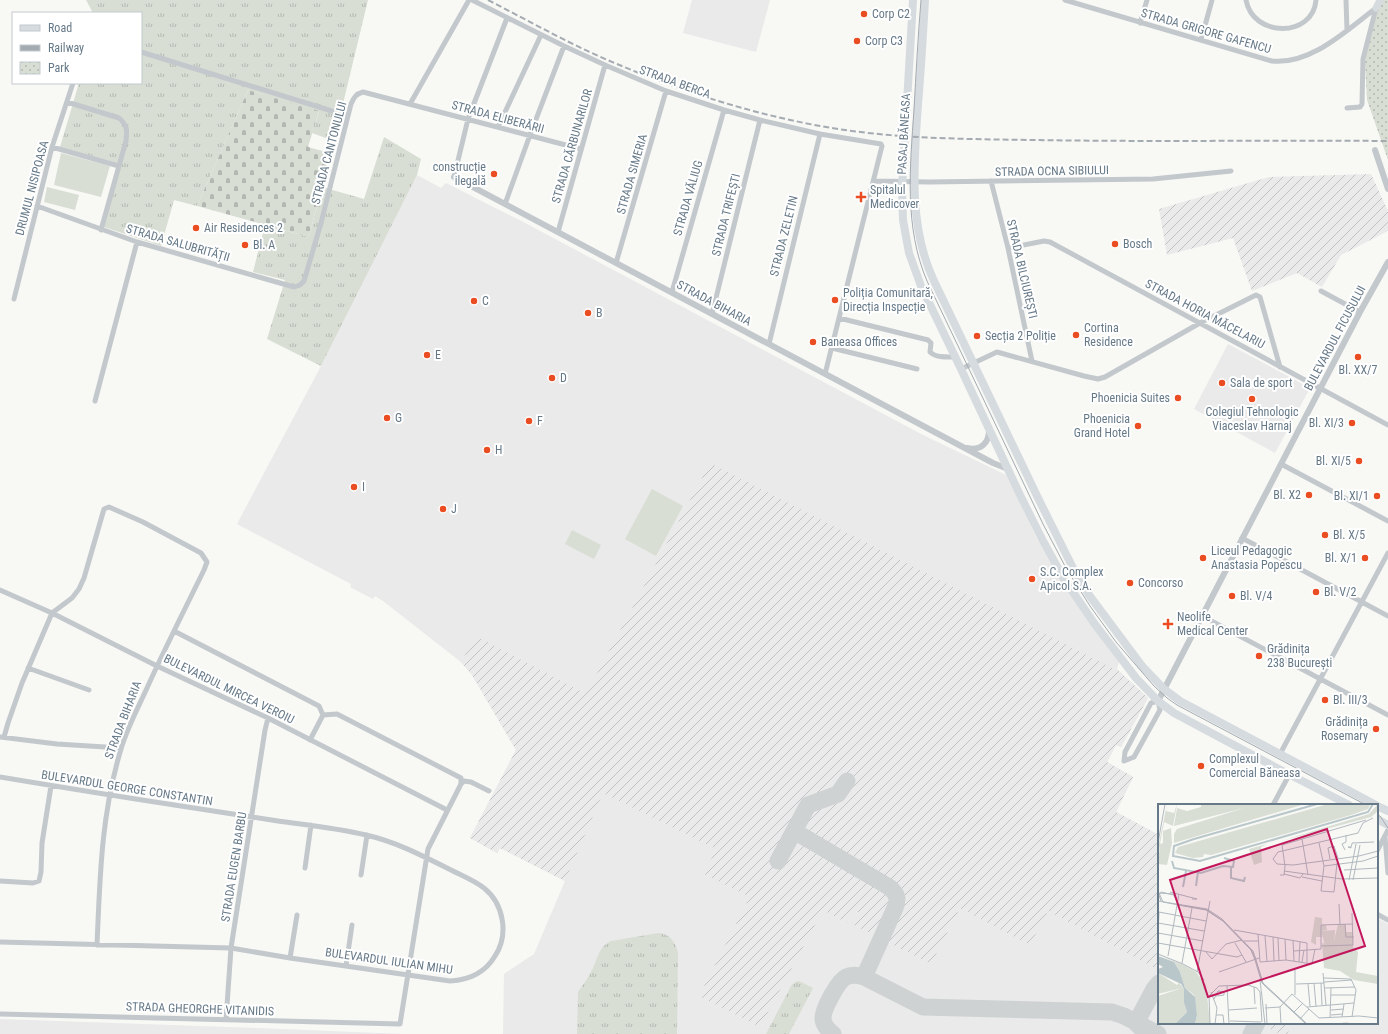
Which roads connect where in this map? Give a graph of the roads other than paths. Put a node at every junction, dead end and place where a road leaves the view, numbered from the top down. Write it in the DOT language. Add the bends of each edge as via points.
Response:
graph roads {
  1 [pos="470,0"];
  2 [pos="913,0"];
  3 [pos="925,0"];
  4 [pos="1065,0"];
  5 [pos="1147,0"];
  6 [pos="1212,0"];
  7 [pos="1246,0"];
  8 [pos="1316,0"];
  9 [pos="1346,0"];
  10 [pos="1380,0"];
  11 [pos="1376,8"];
  12 [pos="507,18"];
  13 [pos="1140,23"];
  14 [pos="1347,30"];
  15 [pos="540,35"];
  16 [pos="1201,40"];
  17 [pos="564,46"];
  18 [pos="142,52"];
  19 [pos="605,66"];
  20 [pos="73,84"];
  21 [pos="666,91"];
  22 [pos="67,102"];
  23 [pos="410,104"];
  24 [pos="1347,108"];
  25 [pos="724,110"];
  26 [pos="348,116"];
  27 [pos="468,119"];
  28 [pos="760,120"];
  29 [pos="498,127"];
  30 [pos="820,134"];
  31 [pos="530,135"];
  32 [pos="52,147"];
  33 [pos="581,149"];
  34 [pos="1375,150"];
  35 [pos="119,166"];
  36 [pos="1231,172"];
  37 [pos="454,177"];
  38 [pos="873,181"];
  39 [pos="992,181"];
  40 [pos="1388,189"];
  41 [pos="505,204"];
  42 [pos="37,206"];
  43 [pos="101,230"];
  44 [pos="558,232"];
  45 [pos="137,242"];
  46 [pos="1008,248"];
  47 [pos="1388,262"];
  48 [pos="616,263"];
  49 [pos="307,271"];
  50 [pos="1321,291"];
  51 [pos="672,292"];
  52 [pos="14,299"];
  53 [pos="1360,312"];
  54 [pos="712,314"];
  55 [pos="839,318"];
  56 [pos="1200,323"];
  57 [pos="769,344"];
  58 [pos="832,348"];
  59 [pos="955,357"];
  60 [pos="1032,361"];
  61 [pos="974,363"];
  62 [pos="1280,366"];
  63 [pos="917,369"];
  64 [pos="961,369"];
  65 [pos="825,374"];
  66 [pos="1321,388"];
  67 [pos="95,401"];
  68 [pos="1388,424"];
  69 [pos="989,428"];
  70 [pos="963,448"];
  71 [pos="1281,464"];
  72 [pos="1008,469"];
  73 [pos="1388,521"];
  74 [pos="1242,538"];
  75 [pos="1388,553"];
  76 [pos="0,590"];
  77 [pos="1362,602"];
  78 [pos="52,613"];
  79 [pos="1202,616"];
  80 [pos="1388,616"];
  81 [pos="174,630"];
  82 [pos="157,666"];
  83 [pos="28,668"];
  84 [pos="1321,679"];
  85 [pos="1164,689"];
  86 [pos="89,690"];
  87 [pos="1158,701"];
  88 [pos="323,715"];
  89 [pos="1388,715"];
  90 [pos="268,718"];
  91 [pos="2,737"];
  92 [pos="310,740"];
  93 [pos="121,748"];
  94 [pos="1280,754"];
  95 [pos="1289,775"];
  96 [pos="0,777"];
  97 [pos="461,784"];
  98 [pos="52,786"];
  99 [pos="489,791"];
  100 [pos="109,795"];
  101 [pos="1274,804"];
  102 [pos="1347,804"];
  103 [pos="1374,804"];
  104 [pos="1378,806"];
  105 [pos="447,810"];
  106 [pos="1388,811"];
  107 [pos="251,817"];
  108 [pos="1378,820"];
  109 [pos="311,825"];
  110 [pos="1388,825"];
  111 [pos="1388,830"];
  112 [pos="367,835"];
  113 [pos="1385,837"];
  114 [pos="1378,849"];
  115 [pos="427,858"];
  116 [pos="305,868"];
  117 [pos="1388,873"];
  118 [pos="361,875"];
  119 [pos="0,881"];
  120 [pos="297,915"];
  121 [pos="1382,916"];
  122 [pos="1388,920"];
  123 [pos="352,925"];
  124 [pos="0,942"];
  125 [pos="97,945"];
  126 [pos="231,948"];
  127 [pos="290,958"];
  128 [pos="346,966"];
  129 [pos="408,975"];
  130 [pos="0,1014"];
  131 [pos="226,1020"];
  1 -- 12 [label="street, STRADA BERCA"];
  1 -- 23 [label="street"];
  2 -- 59 [label="main road, PASAJ BĂNEASA" via="902,188 904,231 913,267"];
  3 -- 61 [label="main road, PASAJ BĂNEASA" via="915,188 918,231 927,264"];
  4 -- 13 [label="street, STRADA GRIGORE GAFENCU"];
  5 -- 13 [label="street"];
  6 -- 16 [label="street"];
  7 -- 8 [label="street" via="1260,22 1284,29 1308,18"];
  9 -- 14 [label="street"];
  10 -- 11 [label="main road"];
  11 -- 14 [label="street, STRADA GRIGORE GAFENCU"];
  11 -- 24 [label="street" via="1363,59 1362,104 1357,108"];
  12 -- 15 [label="street, STRADA BERCA"];
  12 -- 27 [label="street"];
  13 -- 16 [label="street, STRADA GRIGORE GAFENCU"];
  14 -- 16 [label="street, STRADA GRIGORE GAFENCU" via="1305,58 1282,62 1272,62"];
  15 -- 17 [label="street, STRADA BERCA"];
  15 -- 29 [label="street"];
  17 -- 19 [label="street, STRADA BERCA"];
  17 -- 31 [label="street"];
  18 -- 26 [label="street"];
  19 -- 21 [label="street, STRADA BERCA"];
  19 -- 33 [label="street, STRADA CĂRBUNARILOR"];
  20 -- 22 [label="street, DRUMUL NISIPOASA"];
  21 -- 25 [label="street, STRADA BERCA"];
  21 -- 48 [label="street, STRADA SIMERIA"];
  22 -- 32 [label="street, DRUMUL NISIPOASA"];
  22 -- 35 [label="street" via="118,118 125,124 126,141"];
  23 -- 26 [label="street, STRADA CANTONULUI" via="364,92 358,93"];
  23 -- 27 [label="street, STRADA ELIBERĂRII"];
  25 -- 28 [label="street, STRADA BERCA"];
  25 -- 51 [label="street, STRADA VĂLIUG"];
  26 -- 49 [label="street, STRADA CANTONULUI"];
  27 -- 29 [label="street, STRADA ELIBERĂRII"];
  27 -- 37 [label="street"];
  28 -- 30 [label="street, STRADA BERCA"];
  28 -- 54 [label="street, STRADA TRIFEȘTI"];
  29 -- 31 [label="street, STRADA ELIBERĂRII"];
  30 -- 38 [label="street, STRADA BERCA" via="881,144"];
  30 -- 57 [label="street, STRADA ZELETIN"];
  31 -- 33 [label="street, STRADA ELIBERĂRII"];
  31 -- 41 [label="street"];
  32 -- 35 [label="street"];
  32 -- 42 [label="street, DRUMUL NISIPOASA"];
  33 -- 44 [label="street, STRADA CĂRBUNARILOR"];
  34 -- 40 [label="street"];
  35 -- 43 [label="street"];
  36 -- 39 [label="street, STRADA OCNA SIBIULUI" via="1153,180"];
  37 -- 41 [label="street, STRADA BIHARIA"];
  38 -- 39 [label="street, STRADA OCNA SIBIULUI"];
  38 -- 55 [label="street"];
  39 -- 46 [label="street, STRADA BILCIUREȘTI"];
  41 -- 44 [label="street, STRADA BIHARIA"];
  42 -- 43 [label="street, STRADA SALUBRITĂȚII"];
  42 -- 52 [label="street, DRUMUL NISIPOASA"];
  43 -- 45 [label="street, STRADA SALUBRITĂȚII"];
  44 -- 48 [label="street, STRADA BIHARIA"];
  45 -- 49 [label="street, STRADA SALUBRITĂȚII" via="294,287 304,281"];
  45 -- 67 [label="street"];
  46 -- 56 [label="street, STRADA HORIA MĂCELARIU" via="1050,242"];
  46 -- 60 [label="street, STRADA BILCIUREȘTI"];
  47 -- 53 [label="street, BULEVARDUL FICUSULUI"];
  48 -- 51 [label="street, STRADA BIHARIA"];
  50 -- 53 [label="street"];
  51 -- 54 [label="street, STRADA BIHARIA"];
  53 -- 66 [label="street, BULEVARDUL FICUSULUI"];
  54 -- 57 [label="street, STRADA BIHARIA"];
  55 -- 58 [label="street"];
  55 -- 59 [label="street" via="928,340 931,343 930,352 933,354"];
  56 -- 60 [label="street" via="1105,377 1084,376"];
  56 -- 62 [label="street, STRADA HORIA MĂCELARIU"];
  56 -- 62 [label="street" via="1258,295"];
  57 -- 65 [label="street, STRADA BIHARIA"];
  58 -- 63 [label="street"];
  58 -- 65 [label="street"];
  59 -- 64 [label="main road, PASAJ BĂNEASA"];
  60 -- 61 [label="street" via="997,352"];
  61 -- 64 [label="street"];
  61 -- 85 [label="main road, PASAJ BĂNEASA" via="1082,585 1130,651"];
  62 -- 66 [label="street, STRADA HORIA MĂCELARIU"];
  64 -- 69 [label="main road, PASAJ BĂNEASA"];
  65 -- 70 [label="street, STRADA BIHARIA"];
  66 -- 68 [label="street, STRADA HORIA MĂCELARIU"];
  66 -- 71 [label="street, BULEVARDUL FICUSULUI"];
  69 -- 70 [label="street" via="986,443 981,447"];
  69 -- 72 [label="main road, PASAJ BĂNEASA"];
  70 -- 72 [label="street, STRADA BIHARIA"];
  71 -- 73 [label="street"];
  71 -- 74 [label="street, BULEVARDUL FICUSULUI"];
  72 -- 87 [label="main road, PASAJ BĂNEASA" via="1043,541 1072,590 1117,654"];
  74 -- 77 [label="street"];
  74 -- 79 [label="street, BULEVARDUL FICUSULUI"];
  75 -- 77 [label="street"];
  76 -- 78 [label="street, BULEVARDUL MIRCEA VEROIU"];
  77 -- 80 [label="street"];
  77 -- 84 [label="street"];
  78 -- 81 [label="street, STRADA BIHARIA" via="72,598 78,590 84,578 104,509 109,507 201,553 207,562"];
  78 -- 82 [label="street, BULEVARDUL MIRCEA VEROIU"];
  78 -- 83 [label="street"];
  79 -- 84 [label="street"];
  79 -- 85 [label="street, BULEVARDUL FICUSULUI"];
  81 -- 82 [label="street, STRADA BIHARIA"];
  81 -- 88 [label="street" via="319,706"];
  82 -- 90 [label="street, BULEVARDUL MIRCEA VEROIU"];
  82 -- 93 [label="street, STRADA BIHARIA"];
  83 -- 86 [label="street"];
  83 -- 91 [label="street"];
  84 -- 89 [label="street"];
  84 -- 94 [label="street"];
  85 -- 87 [label="street, BULEVARDUL FICUSULUI"];
  85 -- 94 [label="main road, PASAJ BĂNEASA" via="1180,701"];
  87 -- 87 [label="street, BULEVARDUL FICUSULUI" via="1151,704 1125,752 1124,761 1134,757 1160,710"];
  87 -- 95 [label="main road, PASAJ BĂNEASA" via="1174,713"];
  88 -- 92 [label="street"];
  88 -- 97 [label="street" via="337,714 461,778"];
  90 -- 92 [label="street, BULEVARDUL MIRCEA VEROIU"];
  90 -- 107 [label="street, STRADA EUGEN BARBU"];
  91 -- 93 [label="street"];
  92 -- 105 [label="street, BULEVARDUL MIRCEA VEROIU"];
  93 -- 100 [label="street, STRADA BIHARIA"];
  94 -- 103 [label="main road, PASAJ BĂNEASA"];
  95 -- 101 [label="street"];
  95 -- 102 [label="main road, PASAJ BĂNEASA"];
  96 -- 98 [label="street, BULEVARDUL GEORGE CONSTANTIN"];
  97 -- 99 [label="street" via="467,781"];
  97 -- 105 [label="street"];
  98 -- 100 [label="street, BULEVARDUL GEORGE CONSTANTIN"];
  98 -- 119 [label="street" via="42,843 39,881"];
  100 -- 107 [label="street, BULEVARDUL GEORGE CONSTANTIN"];
  100 -- 125 [label="street, STRADA BIHARIA" via="99,874"];
  104 -- 106 [label="main road, PASAJ BĂNEASA"];
  105 -- 115 [label="street" via="428,849"];
  107 -- 109 [label="street, BULEVARDUL IULIAN MIHU"];
  107 -- 126 [label="street, STRADA EUGEN BARBU"];
  108 -- 110 [label="main road"];
  109 -- 112 [label="street, BULEVARDUL IULIAN MIHU"];
  109 -- 116 [label="street"];
  111 -- 113 [label="street"];
  112 -- 115 [label="street, BULEVARDUL IULIAN MIHU"];
  112 -- 118 [label="street"];
  113 -- 114 [label="street"];
  113 -- 117 [label="street"];
  115 -- 129 [label="street"];
  115 -- 129 [label="street, BULEVARDUL IULIAN MIHU" via="484,888 499,908 503,936 494,958 475,976 450,981"];
  120 -- 127 [label="street"];
  121 -- 122 [label="street"];
  123 -- 128 [label="street"];
  124 -- 125 [label="street, BULEVARDUL IULIAN MIHU"];
  125 -- 126 [label="street, BULEVARDUL IULIAN MIHU"];
  126 -- 127 [label="street, BULEVARDUL IULIAN MIHU"];
  126 -- 131 [label="street, STRADA EUGEN BARBU"];
  127 -- 128 [label="street, BULEVARDUL IULIAN MIHU"];
  128 -- 129 [label="street, BULEVARDUL IULIAN MIHU"];
  129 -- 131 [label="street, STRADA GHEORGHE VITANIDIS" via="400,1024"];
  130 -- 131 [label="street, STRADA GHEORGHE VITANIDIS"];
}
